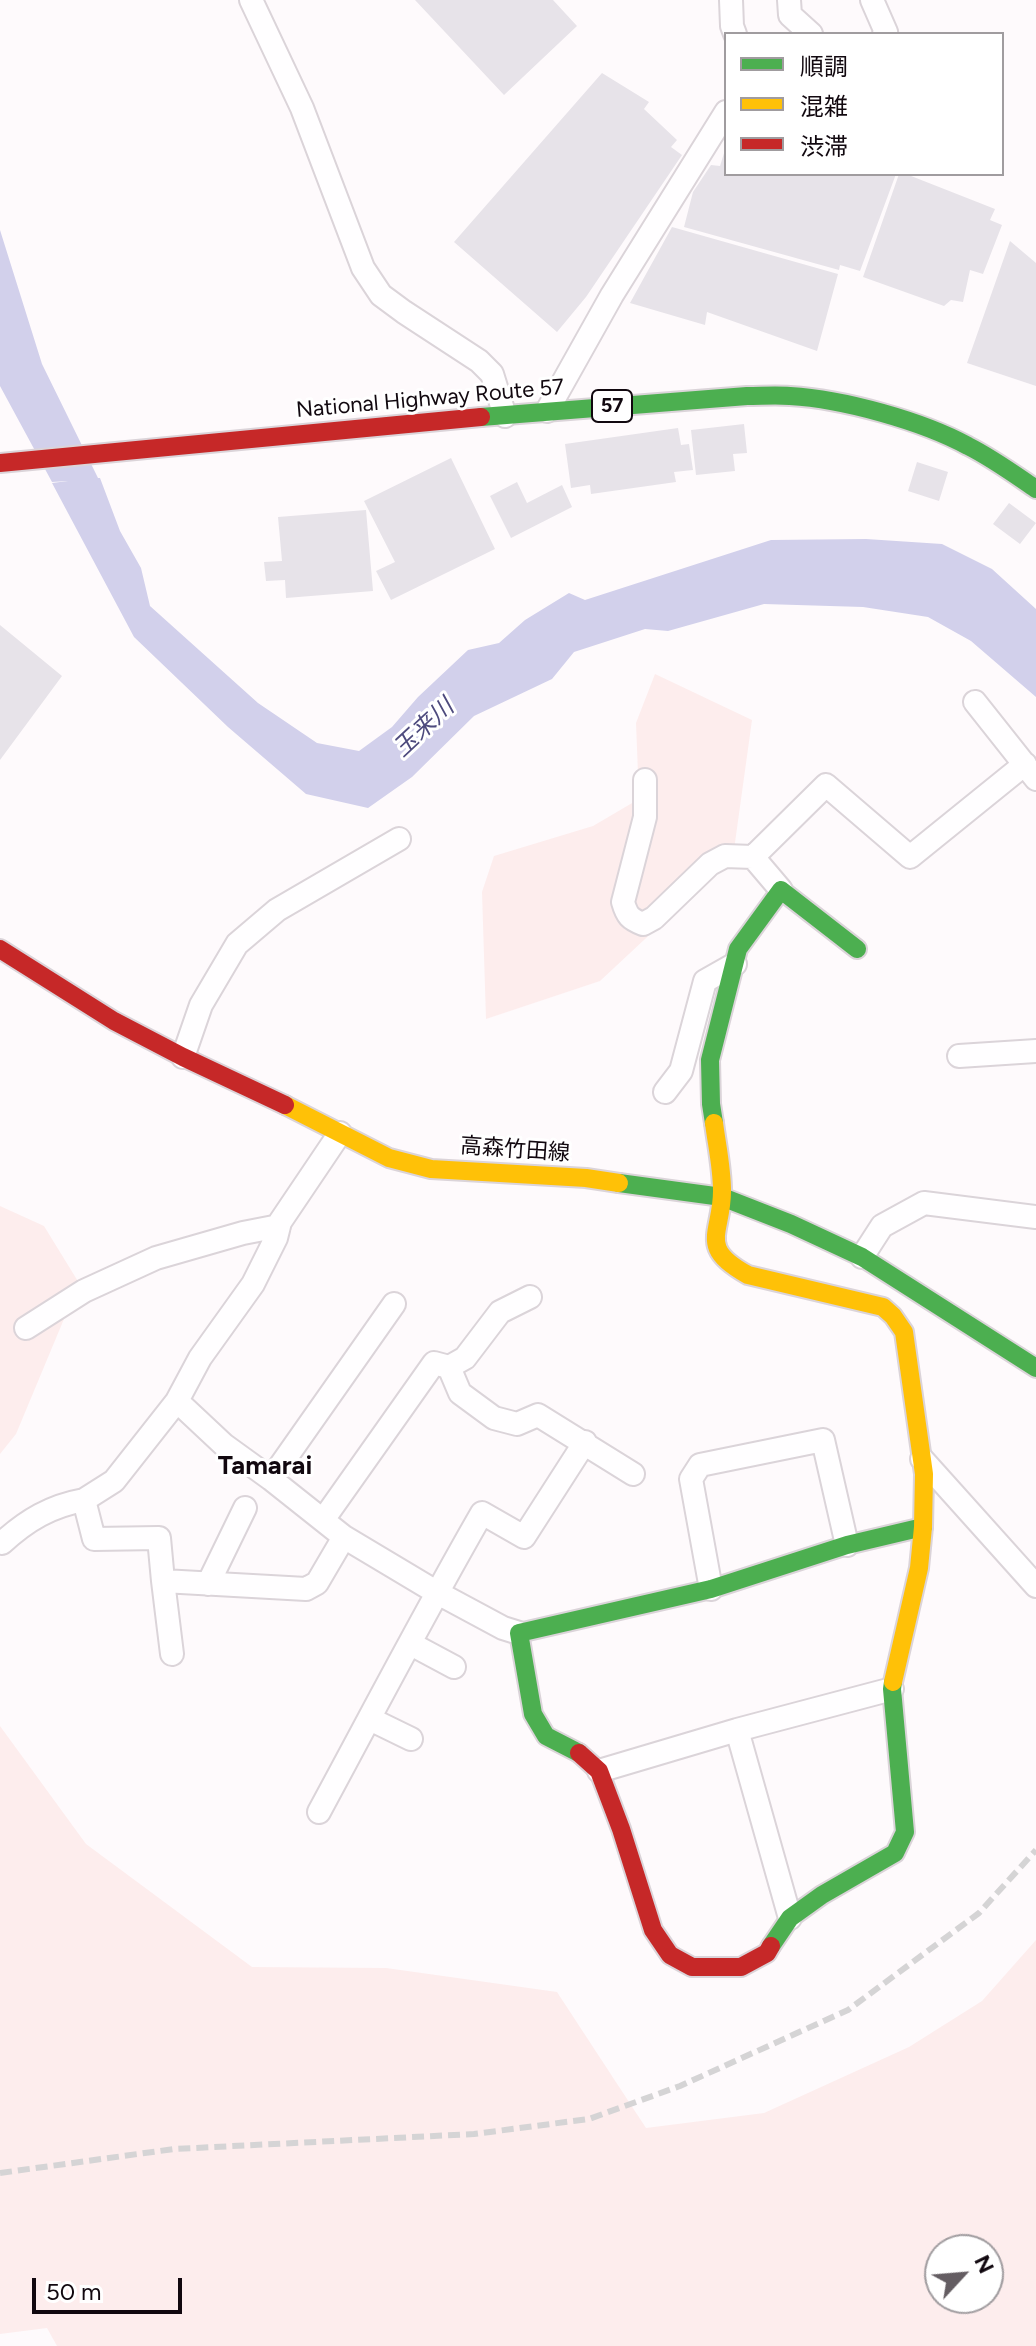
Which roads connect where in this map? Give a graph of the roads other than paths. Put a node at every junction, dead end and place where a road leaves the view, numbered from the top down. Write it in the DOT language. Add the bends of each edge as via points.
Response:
graph roads {
  1 [pos="251,0"];
  2 [pos="731,0"];
  3 [pos="789,0"];
  4 [pos="872,0"];
  5 [pos="734,32"];
  6 [pos="809,32"];
  7 [pos="886,32"];
  8 [pos="724,115"];
  9 [pos="547,411"];
  10 [pos="505,416"];
  11 [pos="3,463"];
  12 [pos="1036,489"];
  13 [pos="975,702"];
  14 [pos="1030,771"];
  15 [pos="645,780"];
  16 [pos="399,839"];
  17 [pos="753,857"];
  18 [pos="781,890"];
  19 [pos="0,949"];
  20 [pos="857,949"];
  21 [pos="735,964"];
  22 [pos="1036,1051"];
  23 [pos="959,1056"];
  24 [pos="183,1057"];
  25 [pos="665,1092"];
  26 [pos="340,1133"];
  27 [pos="722,1197"];
  28 [pos="1036,1217"];
  29 [pos="279,1226"];
  30 [pos="862,1257"];
  31 [pos="530,1297"];
  32 [pos="394,1304"];
  33 [pos="26,1328"];
  34 [pos="449,1367"];
  35 [pos="1036,1368"];
  36 [pos="177,1401"];
  37 [pos="585,1442"];
  38 [pos="922,1459"];
  39 [pos="633,1474"];
  40 [pos="271,1479"];
  41 [pos="84,1500"];
  42 [pos="245,1508"];
  43 [pos="323,1520"];
  44 [pos="923,1527"];
  45 [pos="344,1537"];
  46 [pos="2,1543"];
  47 [pos="847,1545"];
  48 [pos="163,1581"];
  49 [pos="208,1584"];
  50 [pos="1036,1586"];
  51 [pos="711,1589"];
  52 [pos="436,1592"];
  53 [pos="519,1633"];
  54 [pos="411,1644"];
  55 [pos="172,1654"];
  56 [pos="454,1667"];
  57 [pos="892,1689"];
  58 [pos="370,1719"];
  59 [pos="737,1730"];
  60 [pos="411,1739"];
  61 [pos="599,1771"];
  62 [pos="319,1812"];
  63 [pos="790,1918"];
  1 -- 10 [label="street" via="302,108 363,268 381,295 492,374"];
  2 -- 5 [label="street"];
  3 -- 6 [label="street" via="790,15"];
  4 -- 7 [label="street"];
  8 -- 9 [label="street"];
  9 -- 10 [label="main road, National Highway Route 57 / 57"];
  9 -- 12 [label="main road, National Highway Route 57 / 57" via="747,396 836,402 925,426 979,452"];
  10 -- 11 [label="main road, National Highway Route 57 / 57"];
  13 -- 14 [label="street"];
  14 -- 17 [label="street" via="910,857 826,785"];
  15 -- 17 [label="street" via="645,817 623,902 632,920 643,924 654,918 725,856"];
  16 -- 24 [label="street" via="277,910 237,944 201,1005"];
  17 -- 18 [label="street"];
  18 -- 20 [label="main road"];
  18 -- 21 [label="main road" via="738,949"];
  19 -- 24 [label="main road, 高森竹田線" via="114,1021"];
  21 -- 25 [label="street" via="705,981 681,1071"];
  21 -- 27 [label="main road" via="710,1060"];
  22 -- 23 [label="street"];
  24 -- 26 [label="main road, 高森竹田線"];
  26 -- 27 [label="main road, 高森竹田線" via="389,1158 431,1169 586,1178"];
  26 -- 29 [label="street"];
  27 -- 30 [label="main road, 高森竹田線"];
  27 -- 38 [label="main road" via="714,1236 728,1264 748,1275 883,1307 893,1316 904,1332"];
  28 -- 30 [label="street" via="924,1203 882,1226"];
  29 -- 33 [label="street" via="156,1258 84,1291"];
  29 -- 36 [label="street" via="253,1284 200,1358"];
  30 -- 35 [label="main road, 高森竹田線"];
  31 -- 34 [label="street" via="500,1312 465,1358"];
  32 -- 40 [label="street"];
  34 -- 37 [label="street" via="460,1393 494,1418 517,1424 538,1415"];
  34 -- 43 [label="street" via="434,1363"];
  36 -- 40 [label="street"];
  36 -- 41 [label="street" via="114,1481"];
  37 -- 39 [label="street"];
  37 -- 52 [label="street" via="524,1537 482,1513"];
  38 -- 44 [label="main road"];
  38 -- 50 [label="street"];
  40 -- 43 [label="street"];
  41 -- 46 [label="street" via="39,1514"];
  41 -- 48 [label="street" via="94,1539 159,1538"];
  42 -- 49 [label="street"];
  43 -- 45 [label="street"];
  44 -- 47 [label="main road"];
  44 -- 57 [label="main road"];
  45 -- 49 [label="street" via="317,1583 306,1589"];
  45 -- 52 [label="street"];
  47 -- 51 [label="main road"];
  47 -- 51 [label="street" via="823,1440 700,1465 691,1479"];
  48 -- 49 [label="street"];
  48 -- 55 [label="street"];
  51 -- 53 [label="main road"];
  52 -- 53 [label="street"];
  52 -- 54 [label="street"];
  53 -- 61 [label="main road" via="533,1714 546,1736"];
  54 -- 56 [label="street"];
  54 -- 58 [label="street"];
  57 -- 59 [label="street"];
  57 -- 63 [label="main road" via="905,1832 895,1853"];
  58 -- 60 [label="street"];
  58 -- 62 [label="street"];
  59 -- 61 [label="street"];
  59 -- 63 [label="street"];
  61 -- 63 [label="main road" via="653,1930 670,1955 692,1967 741,1967 767,1953"];
}
